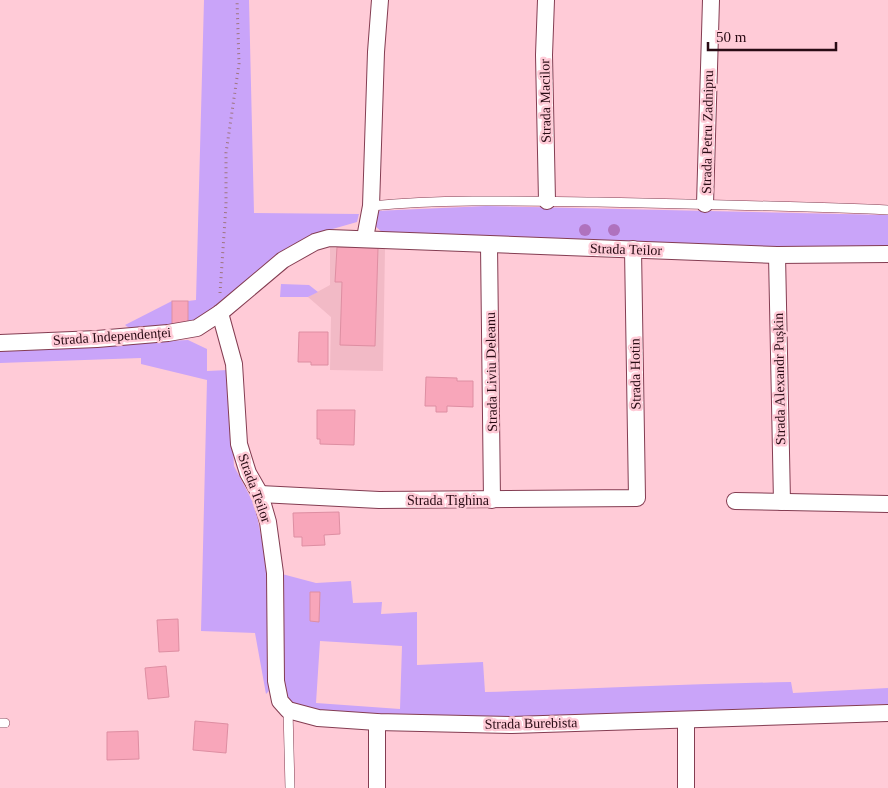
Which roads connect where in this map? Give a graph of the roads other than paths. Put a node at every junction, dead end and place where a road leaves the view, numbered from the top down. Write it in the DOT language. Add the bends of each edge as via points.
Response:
graph roads {
  1 [pos="380,0"];
  2 [pos="546,0"];
  3 [pos="711,0"];
  4 [pos="546,201"];
  5 [pos="705,204"];
  6 [pos="370,206"];
  7 [pos="888,210"];
  8 [pos="364,238"];
  9 [pos="490,245"];
  10 [pos="633,249"];
  11 [pos="888,254"];
  12 [pos="777,255"];
  13 [pos="220,314"];
  14 [pos="0,343"];
  15 [pos="260,494"];
  16 [pos="637,498"];
  17 [pos="492,500"];
  18 [pos="735,501"];
  19 [pos="782,502"];
  20 [pos="888,504"];
  21 [pos="288,710"];
  22 [pos="888,713"];
  23 [pos="686,720"];
  24 [pos="377,722"];
  25 [pos="290,788"];
  26 [pos="377,788"];
  27 [pos="686,788"];
  1 -- 6 [label="street"];
  2 -- 4 [label="street, Strada Macilor"];
  3 -- 5 [label="street, Strada Petru Zadnipru"];
  4 -- 5 [label="lane"];
  4 -- 6 [label="lane" via="467,200"];
  5 -- 7 [label="lane"];
  6 -- 8 [label="street"];
  8 -- 9 [label="street, Strada Teilor"];
  8 -- 13 [label="street, Strada Teilor" via="329,238 315,242 283,260"];
  9 -- 10 [label="street, Strada Teilor"];
  9 -- 17 [label="street, Strada Liviu Deleanu"];
  10 -- 12 [label="street, Strada Teilor"];
  10 -- 16 [label="street, Strada Hotin"];
  11 -- 12 [label="street, Strada Teilor"];
  12 -- 19 [label="street, Strada Alexandr Pușkin"];
  13 -- 14 [label="street, Strada Independenței" via="197,328 184,331"];
  13 -- 15 [label="street, Strada Teilor" via="234,364 239,444 248,473"];
  15 -- 17 [label="street, Strada Tighina" via="379,500"];
  15 -- 21 [label="street, Strada Teilor" via="268,522 275,573 276,681 280,701"];
  16 -- 17 [label="street, Strada Tighina"];
  18 -- 19 [label="street"];
  19 -- 20 [label="street"];
  21 -- 24 [label="street" via="318,718"];
  21 -- 25 [label="lane"];
  22 -- 23 [label="street, Strada Burebista"];
  23 -- 24 [label="street, Strada Burebista" via="512,725"];
  23 -- 27 [label="street"];
  24 -- 26 [label="street"];
}
